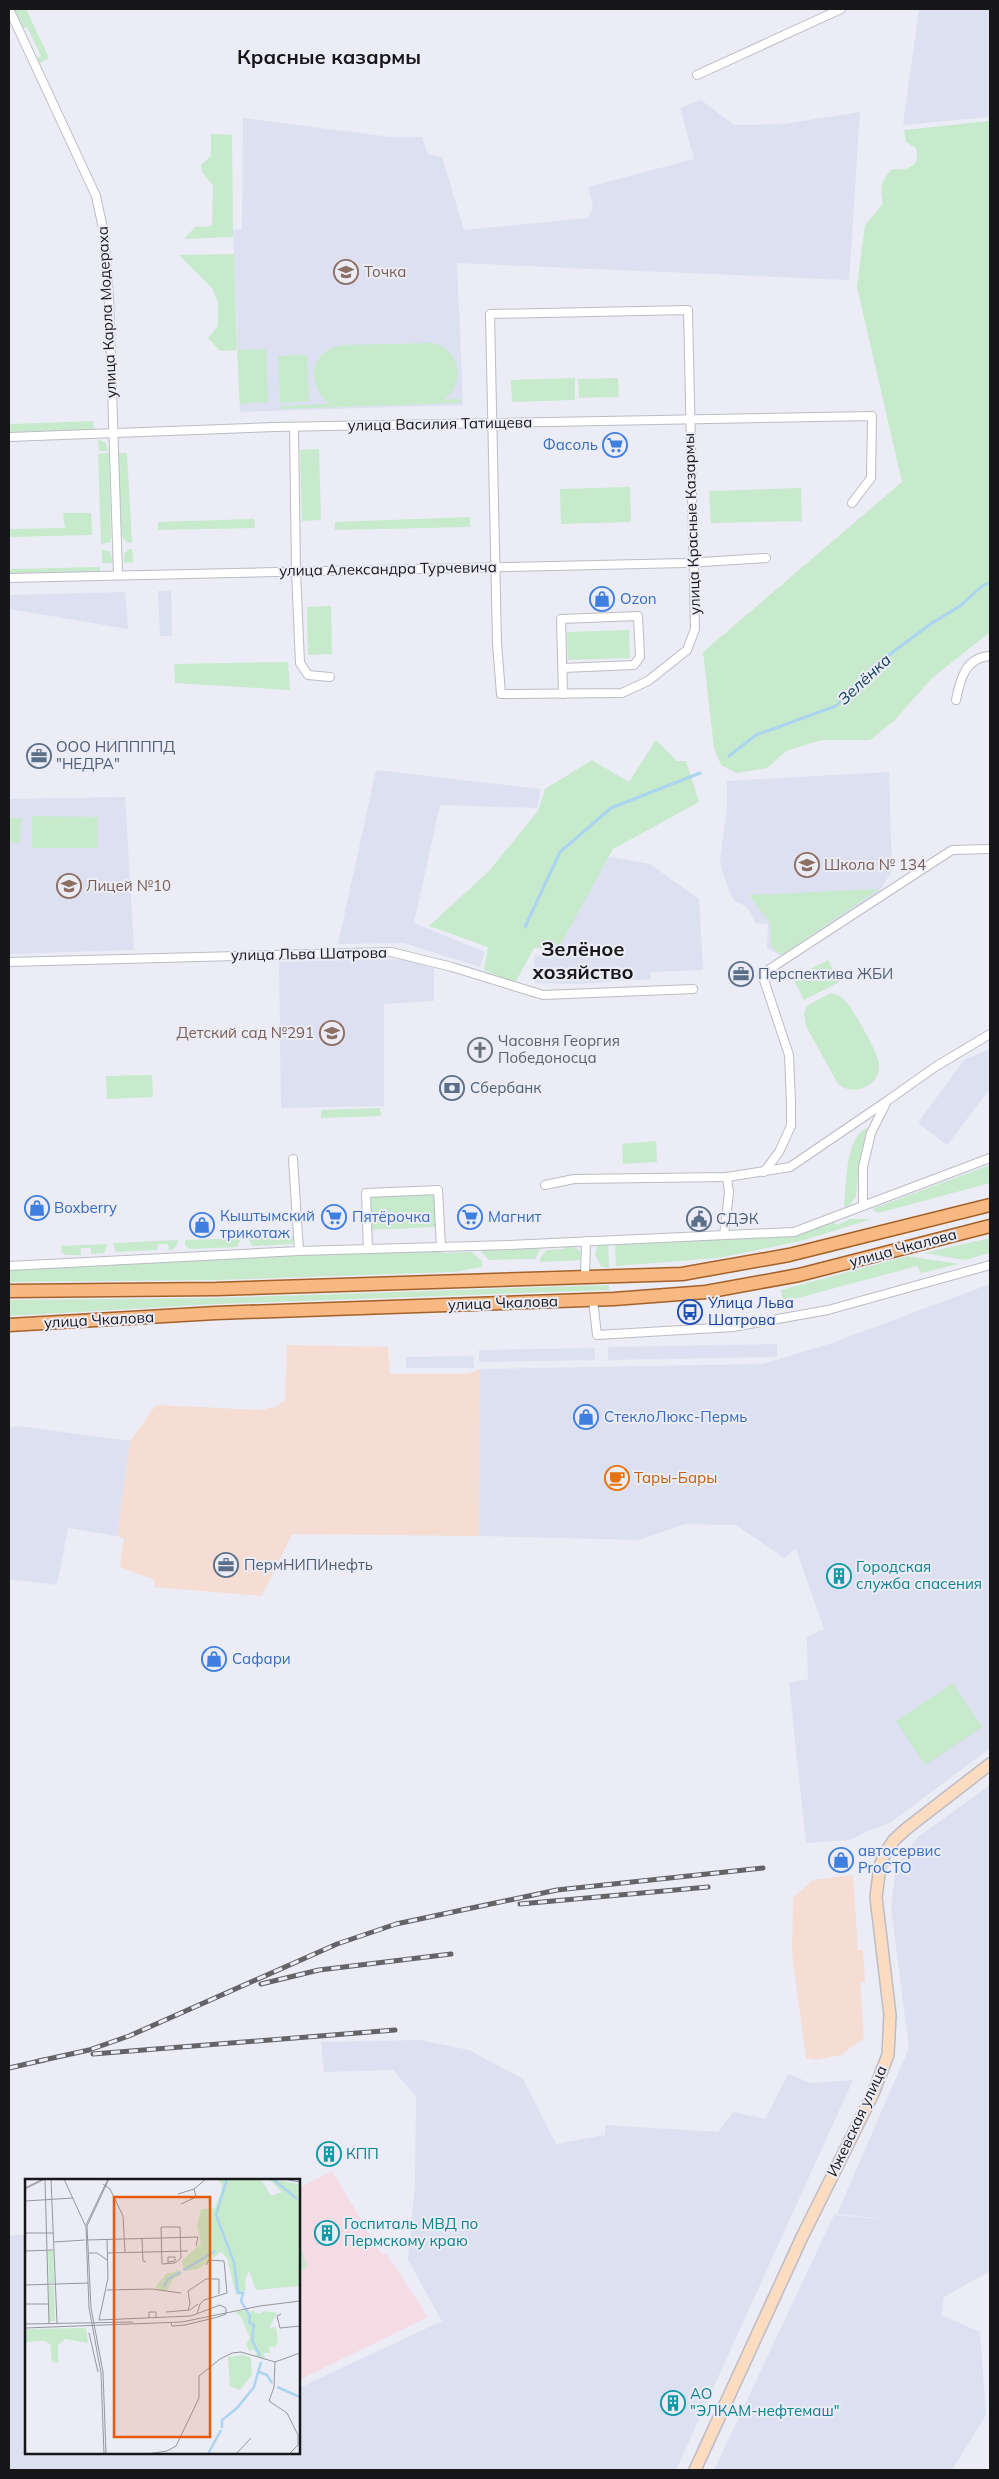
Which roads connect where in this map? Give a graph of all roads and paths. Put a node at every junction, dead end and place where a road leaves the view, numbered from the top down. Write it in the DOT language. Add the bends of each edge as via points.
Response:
graph roads {
  1 [pos="9,9"];
  2 [pos="841,9"];
  3 [pos="697,75"];
  4 [pos="689,420"];
  5 [pos="493,423"];
  6 [pos="294,427"];
  7 [pos="113,434"];
  8 [pos="9,437"];
  9 [pos="852,503"];
  10 [pos="766,558"];
  11 [pos="694,562"];
  12 [pos="496,566"];
  13 [pos="296,571"];
  14 [pos="118,574"];
  15 [pos="9,578"];
  16 [pos="990,656"];
  17 [pos="563,668"];
  18 [pos="330,676"];
  19 [pos="563,694"];
  20 [pos="956,700"];
  21 [pos="990,849"];
  22 [pos="9,962"];
  23 [pos="693,989"];
  24 [pos="990,1034"];
  25 [pos="887,1101"];
  26 [pos="990,1158"];
  27 [pos="293,1159"];
  28 [pos="764,1172"];
  29 [pos="727,1177"];
  30 [pos="545,1185"];
  31 [pos="990,1205"];
  32 [pos="863,1206"];
  33 [pos="990,1226"];
  34 [pos="724,1235"];
  35 [pos="586,1241"];
  36 [pos="441,1246"];
  37 [pos="368,1249"];
  38 [pos="299,1251"];
  39 [pos="990,1265"];
  40 [pos="9,1266"];
  41 [pos="585,1277"];
  42 [pos="9,1291"];
  43 [pos="593,1300"];
  44 [pos="9,1325"];
  45 [pos="990,1764"];
  46 [pos="695,2470"];
  1 -- 7 [label="street, улица Карла Модераха" via="100,210 109,297"];
  2 -- 3 [label="street"];
  4 -- 5 [label="street, улица Василия Татищева"];
  4 -- 5 [label="street, улица Красные Казармы" via="688,310 677,310 490,314"];
  4 -- 9 [label="street, улица Василия Татищева" via="872,416 871,478"];
  4 -- 11 [label="street, улица Красные Казармы"];
  5 -- 6 [label="street, улица Василия Татищева"];
  5 -- 12 [label="street"];
  6 -- 7 [label="street, улица Василия Татищева"];
  6 -- 13 [label="street"];
  7 -- 8 [label="street, улица Василия Татищева"];
  7 -- 14 [label="street, улица Карла Модераха"];
  10 -- 11 [label="street, улица Александра Турчевича"];
  11 -- 12 [label="street, улица Александра Турчевича"];
  11 -- 19 [label="street, улица Красные Казармы" via="695,629 687,650 636,688 622,693"];
  12 -- 13 [label="street, улица Александра Турчевича"];
  12 -- 19 [label="street" via="501,694"];
  13 -- 14 [label="street, улица Александра Турчевича"];
  13 -- 18 [label="street" via="300,663 308,675"];
  14 -- 15 [label="street, улица Александра Турчевича"];
  16 -- 20 [label="street" via="980,656 970,664 961,677"];
  17 -- 17 [label="street" via="561,619 638,616 640,657 634,665"];
  17 -- 19 [label="street"];
  21 -- 28 [label="street" via="952,850 762,974 789,1055 791,1103 791,1126 779,1152"];
  22 -- 23 [label="street, улица Льва Шатрова" via="391,952 543,995"];
  24 -- 25 [label="street"];
  25 -- 28 [label="street" via="790,1167"];
  25 -- 32 [label="street" via="871,1133 862,1167"];
  26 -- 32 [label="street"];
  27 -- 38 [label="street"];
  28 -- 29 [label="street"];
  29 -- 30 [label="street" via="574,1179"];
  29 -- 34 [label="street" via="729,1193"];
  31 -- 41 [label="main road, улица Чкалова" via="726,1268 682,1274"];
  32 -- 34 [label="street" via="794,1232"];
  33 -- 43 [label="main road, улица Чкалова" via="799,1275 706,1292"];
  34 -- 35 [label="street"];
  35 -- 36 [label="street"];
  35 -- 41 [label="street"];
  36 -- 37 [label="street"];
  36 -- 37 [label="street" via="438,1190 384,1192 366,1193"];
  37 -- 38 [label="street"];
  38 -- 40 [label="street"];
  39 -- 43 [label="street" via="828,1310 733,1327 597,1335"];
  41 -- 42 [label="main road, улица Чкалова" via="216,1289"];
  43 -- 44 [label="main road, улица Чкалова" via="206,1314"];
  45 -- 46 [label="street, Ижевская улица" via="894,1840 880,1866 876,1897 890,2015 888,2055 872,2096 806,2229"];
}
